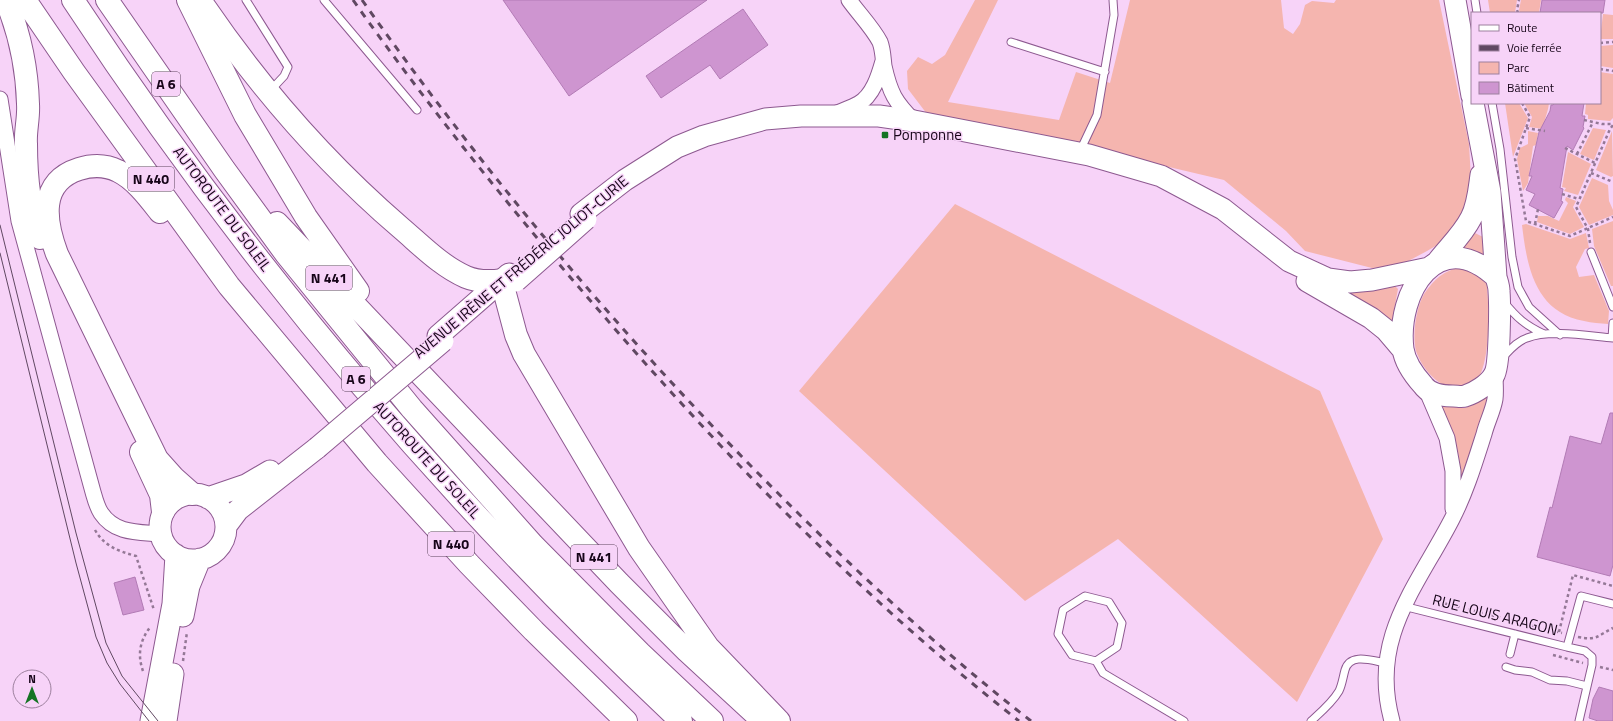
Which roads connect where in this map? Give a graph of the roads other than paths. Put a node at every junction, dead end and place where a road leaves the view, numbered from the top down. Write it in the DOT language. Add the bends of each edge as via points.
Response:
graph roads {
  1 [pos="6,0"];
  2 [pos="25,0"];
  3 [pos="73,0"];
  4 [pos="107,0"];
  5 [pos="188,0"];
  6 [pos="200,0"];
  7 [pos="246,0"];
  8 [pos="324,0"];
  9 [pos="849,0"];
  10 [pos="1113,0"];
  11 [pos="1456,0"];
  12 [pos="1475,0"];
  13 [pos="1477,12"];
  14 [pos="1011,42"];
  15 [pos="883,60"];
  16 [pos="1105,72"];
  17 [pos="1471,90"];
  18 [pos="268,93"];
  19 [pos="0,99"];
  20 [pos="1473,104"];
  21 [pos="1492,104"];
  22 [pos="417,110"];
  23 [pos="832,115"];
  24 [pos="914,121"];
  25 [pos="1079,153"];
  26 [pos="1483,161"];
  27 [pos="224,169"];
  28 [pos="584,217"];
  29 [pos="1591,252"];
  30 [pos="1433,264"];
  31 [pos="508,281"];
  32 [pos="229,286"];
  33 [pos="1498,286"];
  34 [pos="1613,307"];
  35 [pos="1613,323"];
  36 [pos="1544,334"];
  37 [pos="1560,335"];
  38 [pos="1612,338"];
  39 [pos="1403,350"];
  40 [pos="1496,368"];
  41 [pos="433,386"];
  42 [pos="1426,389"];
  43 [pos="314,444"];
  44 [pos="200,496"];
  45 [pos="164,512"];
  46 [pos="1453,518"];
  47 [pos="230,532"];
  48 [pos="160,534"];
  49 [pos="176,555"];
  50 [pos="206,562"];
  51 [pos="1613,604"];
  52 [pos="1403,606"];
  53 [pos="1515,634"];
  54 [pos="1567,647"];
  55 [pos="1510,654"];
  56 [pos="1096,661"];
  57 [pos="1386,663"];
  58 [pos="1506,667"];
  59 [pos="1587,686"];
  60 [pos="150,721"];
  61 [pos="166,721"];
  62 [pos="626,721"];
  63 [pos="681,721"];
  64 [pos="712,721"];
  65 [pos="763,721"];
  66 [pos="779,721"];
  67 [pos="1184,721"];
  68 [pos="1311,721"];
  69 [pos="1392,721"];
  70 [pos="1579,721"];
  1 -- 45 [label="main road" via="16,25 26,70 28,190 38,234 154,479 161,495"];
  2 -- 32 [label="main road, N 440"];
  3 -- 63 [label="main road, AUTOROUTE DU SOLEIL / A 6" via="182,158 326,344 403,434 506,547 615,659"];
  4 -- 27 [label="main road, AUTOROUTE DU SOLEIL / A 6"];
  5 -- 41 [label="main road" via="246,115 306,217 349,280"];
  6 -- 18 [label="main road"];
  7 -- 18 [label="lane" via="288,67 284,76"];
  8 -- 22 [label="lane"];
  9 -- 15 [label="street" via="877,37"];
  10 -- 16 [label="lane" via="1114,15"];
  11 -- 17 [label="main road"];
  12 -- 13 [label="lane"];
  14 -- 16 [label="lane"];
  15 -- 23 [label="street" via="870,92 860,103"];
  15 -- 24 [label="street" via="892,96"];
  16 -- 25 [label="lane" via="1097,115"];
  18 -- 31 [label="main road" via="331,163 376,207 430,253 466,277 479,281"];
  19 -- 48 [label="street" via="19,221 101,513 114,528"];
  20 -- 26 [label="main road"];
  21 -- 37 [label="lane" via="1518,287 1529,307"];
  23 -- 24 [label="main road, AVENUE IRÈNE ET FRÉDÉRIC JOLIOT-CURIE" via="879,116"];
  23 -- 28 [label="main road, AVENUE IRÈNE ET FRÉDÉRIC JOLIOT-CURIE" via="765,119 704,136 677,147 625,180"];
  24 -- 25 [label="main road, AVENUE IRÈNE ET FRÉDÉRIC JOLIOT-CURIE"];
  25 -- 30 [label="main road, AVENUE IRÈNE ET FRÉDÉRIC JOLIOT-CURIE" via="1161,176 1223,209 1289,261 1328,279 1350,282 1372,280"];
  26 -- 30 [label="main road" via="1478,196 1471,218 1461,234"];
  26 -- 33 [label="main road" via="1490,192"];
  27 -- 41 [label="main road, N 441"];
  27 -- 64 [label="main road, AUTOROUTE DU SOLEIL / A 6" via="286,254 412,409 533,545"];
  28 -- 31 [label="main road, AVENUE IRÈNE ET FRÉDÉRIC JOLIOT-CURIE, bridge"];
  28 -- 39 [label="main road, AVENUE IRÈNE ET FRÉDÉRIC JOLIOT-CURIE" via="654,173 697,153 736,139 801,126 852,125 904,129 1083,163 1130,174 1169,189 1211,214 1286,269 1371,318 1386,330"];
  29 -- 34 [label="lane"];
  30 -- 33 [label="main road" via="1452,258 1472,260 1487,268"];
  30 -- 39 [label="main road" via="1408,296 1402,323"];
  31 -- 43 [label="main road, AVENUE IRÈNE ET FRÉDÉRIC JOLIOT-CURIE, bridge"];
  31 -- 66 [label="main road" via="516,335 524,354 639,548 708,647"];
  32 -- 44 [label="main road" via="200,259 153,202 119,171 108,167 86,167 63,176 53,188 48,202 47,217 57,254 156,458 174,478"];
  32 -- 62 [label="main road, N 440" via="377,463 469,564"];
  33 -- 36 [label="lane" via="1518,319"];
  33 -- 40 [label="main road"];
  35 -- 38 [label="lane"];
  36 -- 37 [label="lane"];
  36 -- 40 [label="lane" via="1517,343"];
  37 -- 38 [label="lane"];
  39 -- 42 [label="main road" via="1410,370"];
  40 -- 42 [label="main road" via="1483,387 1465,396 1444,396"];
  40 -- 46 [label="street" via="1495,398"];
  41 -- 65 [label="main road, N 441" via="619,583 687,651"];
  42 -- 46 [label="street" via="1447,438 1453,471"];
  43 -- 44 [label="main road, AVENUE IRÈNE ET FRÉDÉRIC JOLIOT-CURIE" via="246,485"];
  43 -- 47 [label="main road, AVENUE IRÈNE ET FRÉDÉRIC JOLIOT-CURIE" via="238,510"];
  44 -- 45 [label="main road" via="176,499"];
  44 -- 47 [label="main road" via="221,510"];
  45 -- 48 [label="main road"];
  46 -- 52 [label="street"];
  47 -- 50 [label="main road" via="225,535 222,543"];
  48 -- 49 [label="main road" via="169,550"];
  49 -- 50 [label="main road" via="188,560"];
  49 -- 60 [label="main road" via="173,604"];
  50 -- 61 [label="main road" via="189,586"];
  51 -- 54 [label="lane, RUE LOUIS ARAGON" via="1581,596"];
  52 -- 53 [label="lane, RUE LOUIS ARAGON"];
  52 -- 57 [label="street"];
  53 -- 54 [label="lane, RUE LOUIS ARAGON"];
  53 -- 55 [label="lane"];
  54 -- 59 [label="lane" via="1585,652 1592,657"];
  56 -- 56 [label="lane" via="1072,655 1058,634 1064,610 1085,596 1109,602 1122,623 1117,647"];
  56 -- 67 [label="lane" via="1102,673"];
  57 -- 68 [label="lane" via="1360,658 1351,662 1345,668 1335,698"];
  57 -- 69 [label="street"];
  58 -- 59 [label="lane" via="1532,672 1550,680"];
  59 -- 70 [label="lane"];
}
